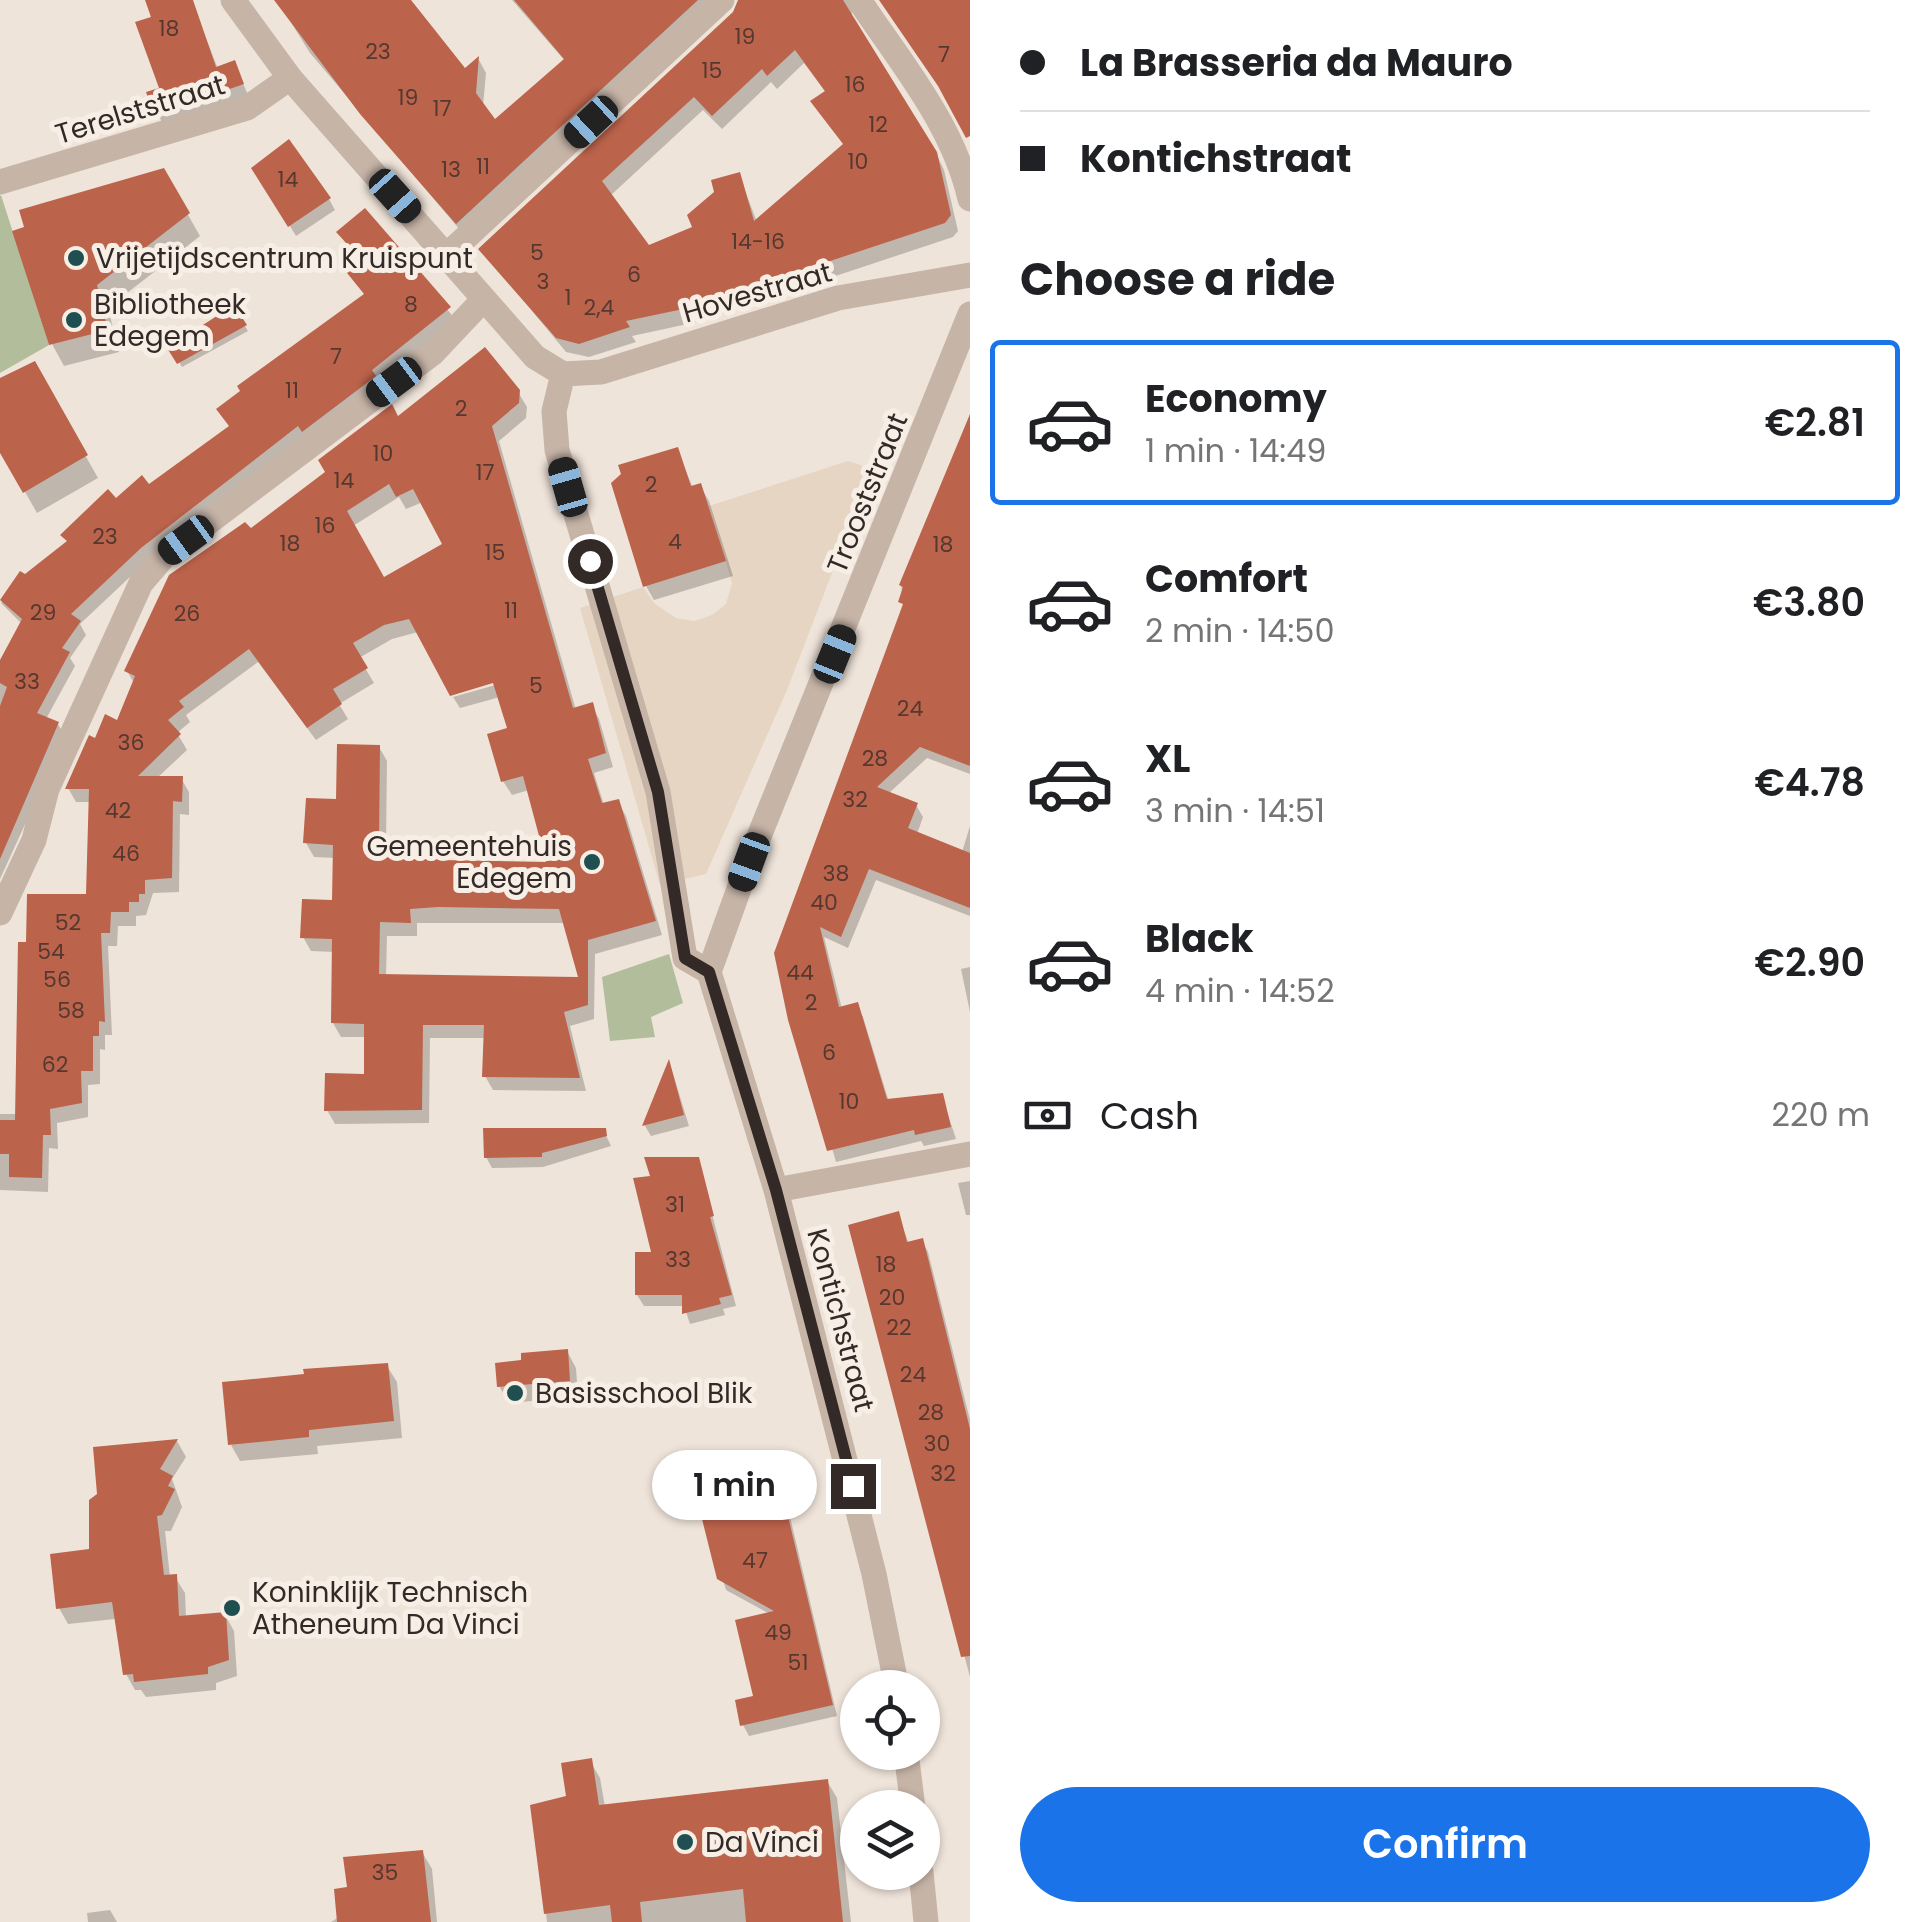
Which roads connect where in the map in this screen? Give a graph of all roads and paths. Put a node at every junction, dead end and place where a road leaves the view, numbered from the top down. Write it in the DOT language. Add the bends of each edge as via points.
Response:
graph roads {
  1 [pos="233,0"];
  2 [pos="722,0"];
  3 [pos="859,0"];
  4 [pos="290,78"];
  5 [pos="0,182"];
  6 [pos="970,199"];
  7 [pos="448,254"];
  8 [pos="970,274"];
  9 [pos="484,300"];
  10 [pos="970,314"];
  11 [pos="563,374"];
  12 [pos="0,913"];
  13 [pos="709,972"];
  14 [pos="970,1154"];
  15 [pos="776,1190"];
  16 [pos="893,1670"];
  17 [pos="923,1890"];
  18 [pos="926,1922"];
  1 -- 4 [label="street"];
  2 -- 7 [label="street"];
  3 -- 6 [label="street" via="943,126"];
  4 -- 5 [label="street, Terelststraat" via="246,108"];
  4 -- 7 [label="street"];
  7 -- 9 [label="street"];
  8 -- 11 [label="street, Hovestraat" via="838,298 601,372"];
  9 -- 11 [label="street" via="535,357"];
  9 -- 12 [label="street" via="433,353 165,556 141,584 47,789 34,840"];
  10 -- 13 [label="street, Trooststraat"];
  11 -- 13 [label="street" via="554,412 557,450 658,792 685,958"];
  13 -- 15 [label="street, Kontichstraat"];
  14 -- 15 [label="street"];
  15 -- 16 [label="street, Kontichstraat"];
  17 -- 18 [label="street"];
}
